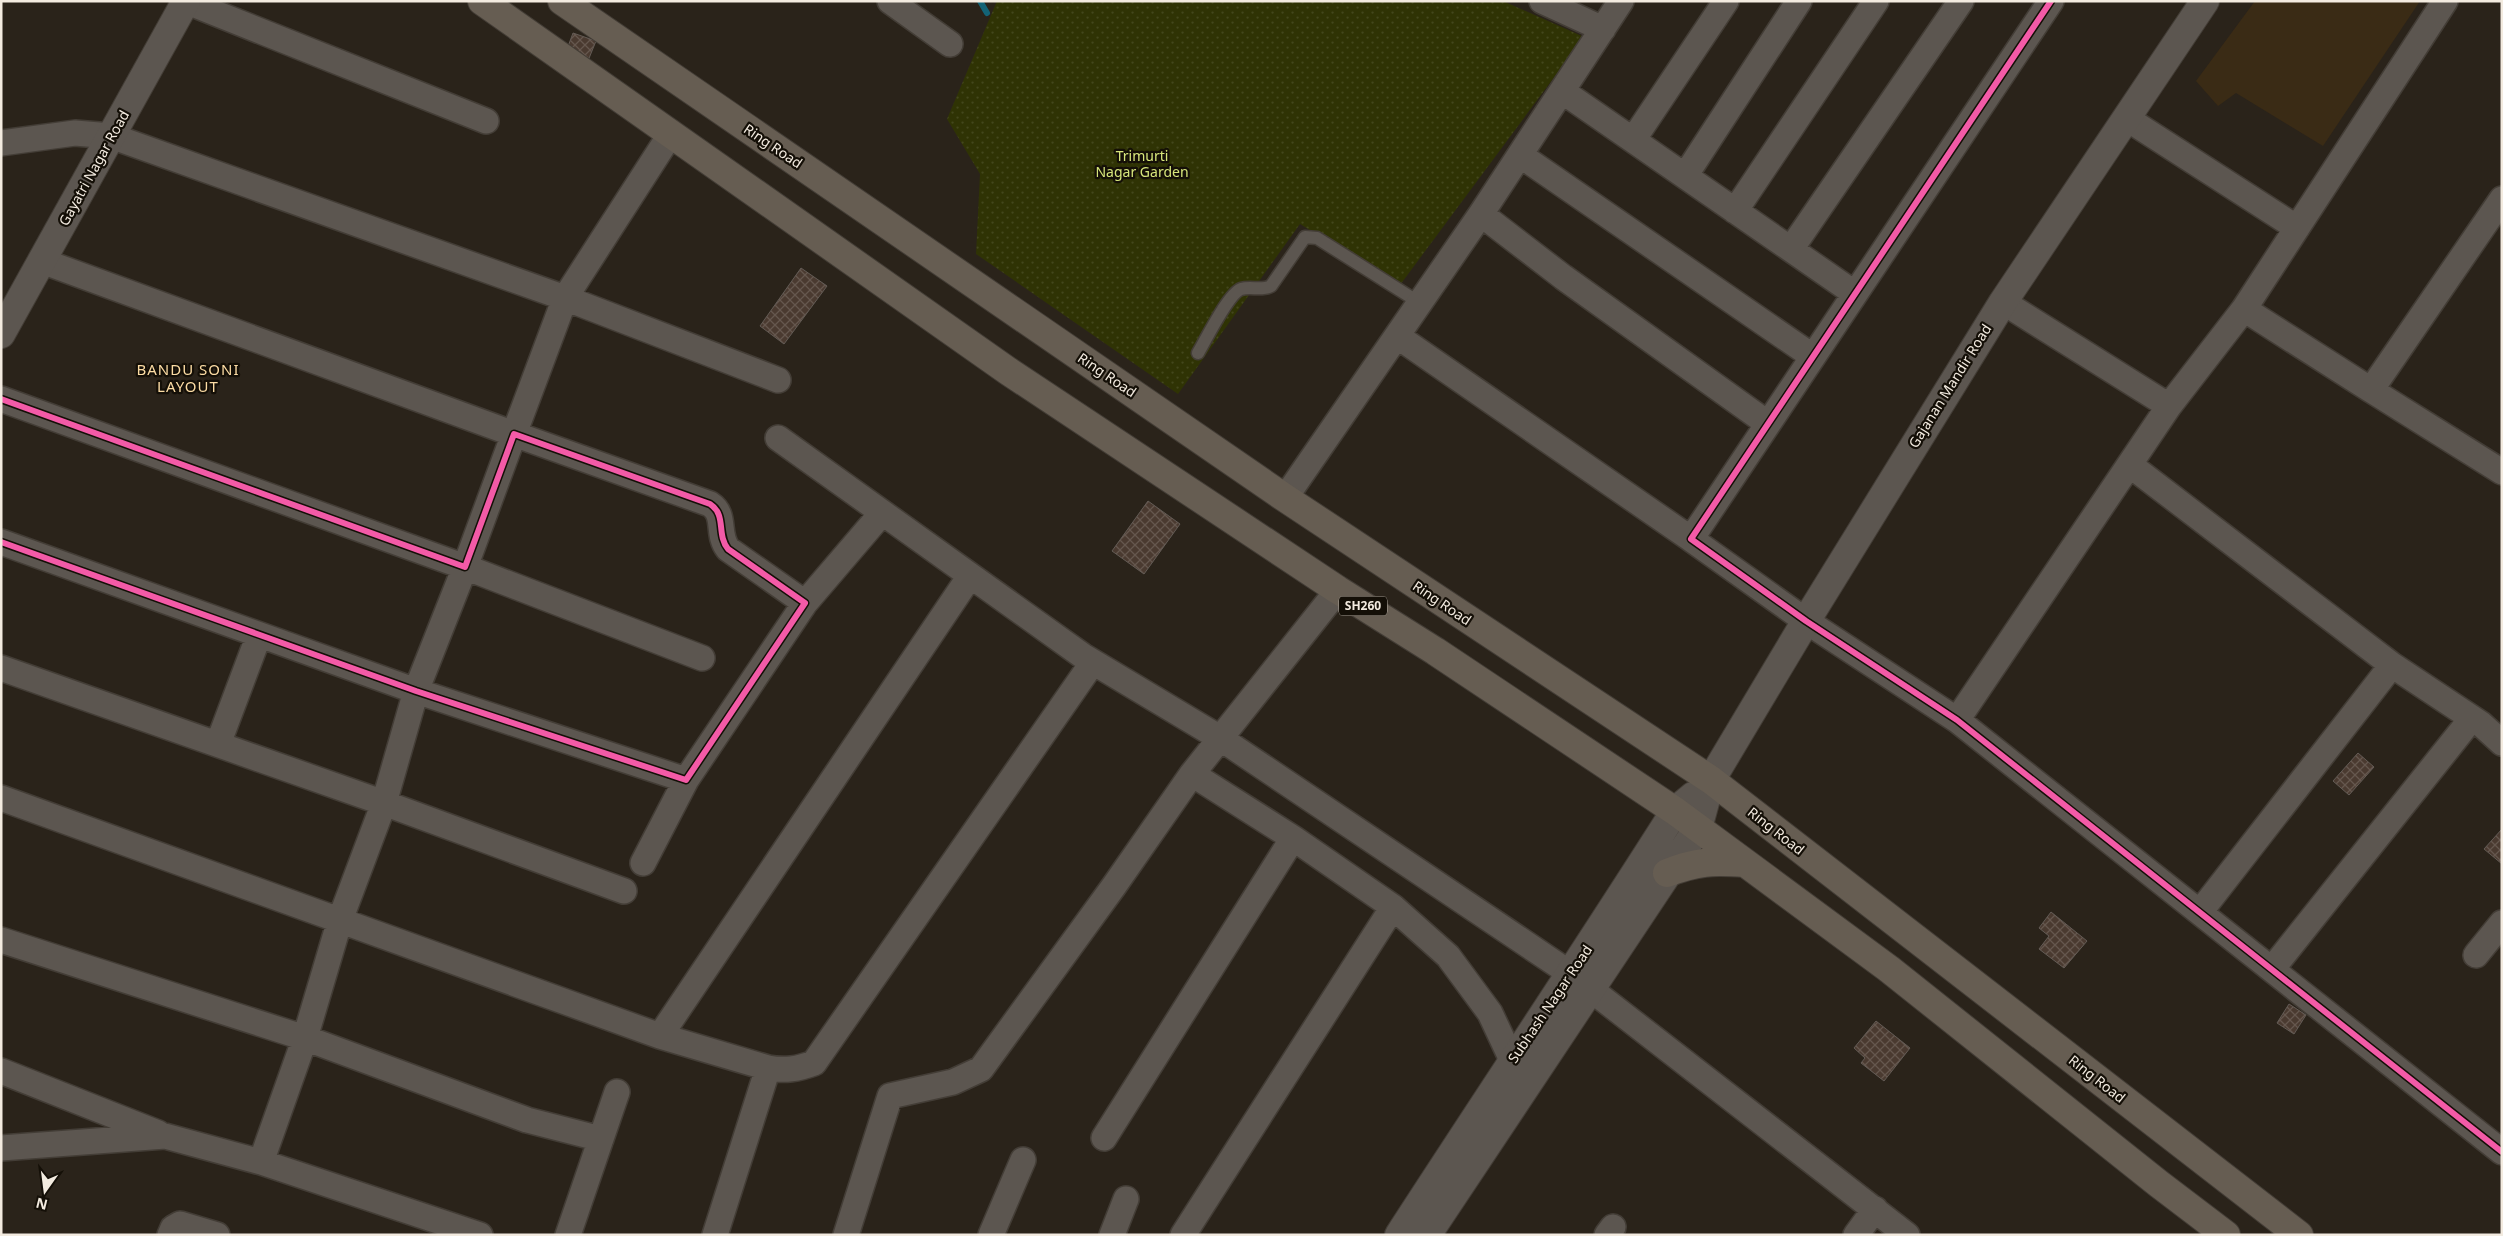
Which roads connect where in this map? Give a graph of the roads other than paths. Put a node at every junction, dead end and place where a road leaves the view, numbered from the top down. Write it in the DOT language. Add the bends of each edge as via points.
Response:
graph roads {
  1 [pos="186,1"];
  2 [pos="482,1"];
  3 [pos="562,1"];
  4 [pos="890,1"];
  5 [pos="1542,1"];
  6 [pos="1621,1"];
  7 [pos="1726,1"];
  8 [pos="1798,1"];
  9 [pos="1876,1"];
  10 [pos="1961,1"];
  11 [pos="2050,1"];
  12 [pos="2205,1"];
  13 [pos="2445,1"];
  14 [pos="1603,29"];
  15 [pos="950,44"];
  16 [pos="1562,91"];
  17 [pos="2126,118"];
  18 [pos="486,121"];
  19 [pos="670,135"];
  20 [pos="111,136"];
  21 [pos="1633,140"];
  22 [pos="1,143"];
  23 [pos="1520,155"];
  24 [pos="1685,176"];
  25 [pos="2502,199"];
  26 [pos="1735,211"];
  27 [pos="1481,214"];
  28 [pos="2297,228"];
  29 [pos="1791,250"];
  30 [pos="42,261"];
  31 [pos="1854,293"];
  32 [pos="565,298"];
  33 [pos="2002,302"];
  34 [pos="1420,303"];
  35 [pos="2244,309"];
  36 [pos="1,334"];
  37 [pos="1397,336"];
  38 [pos="1198,353"];
  39 [pos="1812,356"];
  40 [pos="778,380"];
  41 [pos="2371,390"];
  42 [pos="1,399"];
  43 [pos="2169,406"];
  44 [pos="1767,423"];
  45 [pos="514,434"];
  46 [pos="778,438"];
  47 [pos="2130,464"];
  48 [pos="2502,472"];
  49 [pos="1285,498"];
  50 [pos="882,513"];
  51 [pos="1691,539"];
  52 [pos="1,542"];
  53 [pos="465,567"];
  54 [pos="970,576"];
  55 [pos="1338,590"];
  56 [pos="805,603"];
  57 [pos="1806,621"];
  58 [pos="259,635"];
  59 [pos="702,658"];
  60 [pos="1093,662"];
  61 [pos="2392,665"];
  62 [pos="1,668"];
  63 [pos="416,691"];
  64 [pos="2472,718"];
  65 [pos="1958,720"];
  66 [pos="2501,742"];
  67 [pos="218,744"];
  68 [pos="1206,757"];
  69 [pos="686,780"];
  70 [pos="1711,780"];
  71 [pos="1,798"];
  72 [pos="384,803"];
  73 [pos="1676,811"];
  74 [pos="1698,828"];
  75 [pos="1293,838"];
  76 [pos="1745,863"];
  77 [pos="643,864"];
  78 [pos="1667,873"];
  79 [pos="624,891"];
  80 [pos="1393,907"];
  81 [pos="2200,912"];
  82 [pos="340,920"];
  83 [pos="2502,923"];
  84 [pos="1,940"];
  85 [pos="2476,955"];
  86 [pos="2272,969"];
  87 [pos="1580,982"];
  88 [pos="660,1036"];
  89 [pos="305,1038"];
  90 [pos="1511,1061"];
  91 [pos="768,1068"];
  92 [pos="1,1071"];
  93 [pos="1525,1086"];
  94 [pos="617,1092"];
  95 [pos="165,1136"];
  96 [pos="1104,1138"];
  97 [pos="601,1139"];
  98 [pos="1,1148"];
  99 [pos="2502,1152"];
  100 [pos="1023,1160"];
  101 [pos="261,1162"];
  102 [pos="1126,1199"];
  103 [pos="1875,1209"];
  104 [pos="170,1235"];
  105 [pos="217,1235"];
  106 [pos="480,1235"];
  107 [pos="568,1235"];
  108 [pos="715,1235"];
  109 [pos="846,1235"];
  110 [pos="991,1235"];
  111 [pos="1112,1235"];
  112 [pos="1183,1235"];
  113 [pos="1399,1235"];
  114 [pos="1427,1235"];
  115 [pos="1856,1235"];
  116 [pos="1907,1235"];
  117 [pos="2226,1235"];
  118 [pos="2299,1235"];
  1 -- 18 [label="street"];
  1 -- 20 [label="street, Gayatri Nagar Road"];
  2 -- 19 [label="main road, SH260"];
  3 -- 49 [label="main road, Ring Road"];
  4 -- 15 [label="street"];
  5 -- 14 [label="street"];
  6 -- 14 [label="street"];
  7 -- 21 [label="street"];
  8 -- 24 [label="street"];
  9 -- 26 [label="street"];
  10 -- 29 [label="street"];
  11 -- 31 [label="street"];
  12 -- 17 [label="street, Gajanan Mandir Road"];
  13 -- 28 [label="street"];
  14 -- 16 [label="street"];
  16 -- 21 [label="street"];
  16 -- 23 [label="street"];
  17 -- 28 [label="street"];
  17 -- 33 [label="street, Gajanan Mandir Road"];
  19 -- 32 [label="street"];
  19 -- 55 [label="main road, SH260" via="1008,371"];
  20 -- 22 [label="street" via="75,133"];
  20 -- 30 [label="street, Gayatri Nagar Road"];
  20 -- 32 [label="street"];
  21 -- 24 [label="street"];
  23 -- 27 [label="street"];
  23 -- 39 [label="street"];
  24 -- 26 [label="street"];
  25 -- 41 [label="street"];
  26 -- 29 [label="street"];
  27 -- 34 [label="street"];
  27 -- 44 [label="street"];
  28 -- 35 [label="street"];
  29 -- 31 [label="street"];
  30 -- 36 [label="street, Gayatri Nagar Road"];
  30 -- 45 [label="street"];
  31 -- 39 [label="street"];
  32 -- 40 [label="street"];
  32 -- 45 [label="street"];
  33 -- 43 [label="street"];
  33 -- 57 [label="street, Gajanan Mandir Road"];
  34 -- 37 [label="street"];
  34 -- 38 [label="lane" via="1318,238 1305,237 1271,286 1241,289 1232,296"];
  35 -- 41 [label="street"];
  35 -- 43 [label="street"];
  37 -- 49 [label="street"];
  37 -- 51 [label="street"];
  39 -- 44 [label="street"];
  41 -- 48 [label="street"];
  42 -- 53 [label="street"];
  43 -- 47 [label="street"];
  44 -- 51 [label="street"];
  45 -- 53 [label="street"];
  45 -- 56 [label="street" via="717,508 721,516 722,537 728,549"];
  46 -- 50 [label="street"];
  47 -- 61 [label="street"];
  47 -- 65 [label="street"];
  49 -- 70 [label="main road, Ring Road"];
  50 -- 54 [label="street"];
  50 -- 56 [label="street"];
  51 -- 57 [label="street"];
  52 -- 58 [label="street"];
  53 -- 59 [label="street"];
  53 -- 63 [label="street"];
  54 -- 60 [label="street"];
  54 -- 88 [label="street"];
  55 -- 68 [label="street"];
  55 -- 73 [label="main road, SH260"];
  56 -- 69 [label="street"];
  57 -- 65 [label="street"];
  57 -- 70 [label="street, Gajanan Mandir Road"];
  58 -- 63 [label="street"];
  58 -- 67 [label="street"];
  60 -- 68 [label="street"];
  60 -- 91 [label="street" via="814,1063 783,1070"];
  61 -- 64 [label="street"];
  61 -- 81 [label="street"];
  62 -- 67 [label="street"];
  63 -- 69 [label="street"];
  63 -- 72 [label="street"];
  64 -- 66 [label="street"];
  64 -- 86 [label="street"];
  65 -- 81 [label="street"];
  67 -- 72 [label="street"];
  68 -- 75 [label="street"];
  68 -- 87 [label="street"];
  68 -- 109 [label="street" via="981,1069 953,1082 890,1096"];
  69 -- 77 [label="street"];
  70 -- 73 [label="street, Subhash Nagar Road"];
  70 -- 74 [label="street"];
  70 -- 118 [label="main road, Ring Road"];
  71 -- 82 [label="street"];
  72 -- 79 [label="street"];
  72 -- 82 [label="street"];
  73 -- 74 [label="main road, SH260"];
  73 -- 87 [label="street, Subhash Nagar Road"];
  74 -- 76 [label="main road, SH260"];
  74 -- 78 [label="street"];
  75 -- 80 [label="street"];
  75 -- 96 [label="street"];
  76 -- 78 [label="main road" via="1708,861"];
  76 -- 117 [label="main road, SH260" via="1889,969"];
  78 -- 87 [label="street"];
  80 -- 90 [label="street" via="1448,956 1490,1013"];
  80 -- 112 [label="street"];
  81 -- 86 [label="street"];
  82 -- 88 [label="street"];
  82 -- 89 [label="street"];
  83 -- 85 [label="street"];
  84 -- 89 [label="street"];
  86 -- 99 [label="street"];
  87 -- 90 [label="street, Subhash Nagar Road"];
  87 -- 93 [label="street"];
  87 -- 103 [label="street"];
  88 -- 91 [label="street"];
  89 -- 97 [label="street" via="528,1120"];
  89 -- 101 [label="street"];
  90 -- 93 [label="street"];
  90 -- 113 [label="street, Subhash Nagar Road"];
  91 -- 108 [label="street"];
  92 -- 95 [label="street"];
  93 -- 114 [label="street"];
  94 -- 97 [label="street"];
  95 -- 98 [label="street"];
  95 -- 101 [label="street"];
  97 -- 107 [label="street"];
  100 -- 110 [label="street"];
  101 -- 106 [label="street"];
  102 -- 111 [label="street"];
  103 -- 115 [label="street"];
  103 -- 116 [label="street"];
  104 -- 105 [label="street" via="180,1224"];
}
